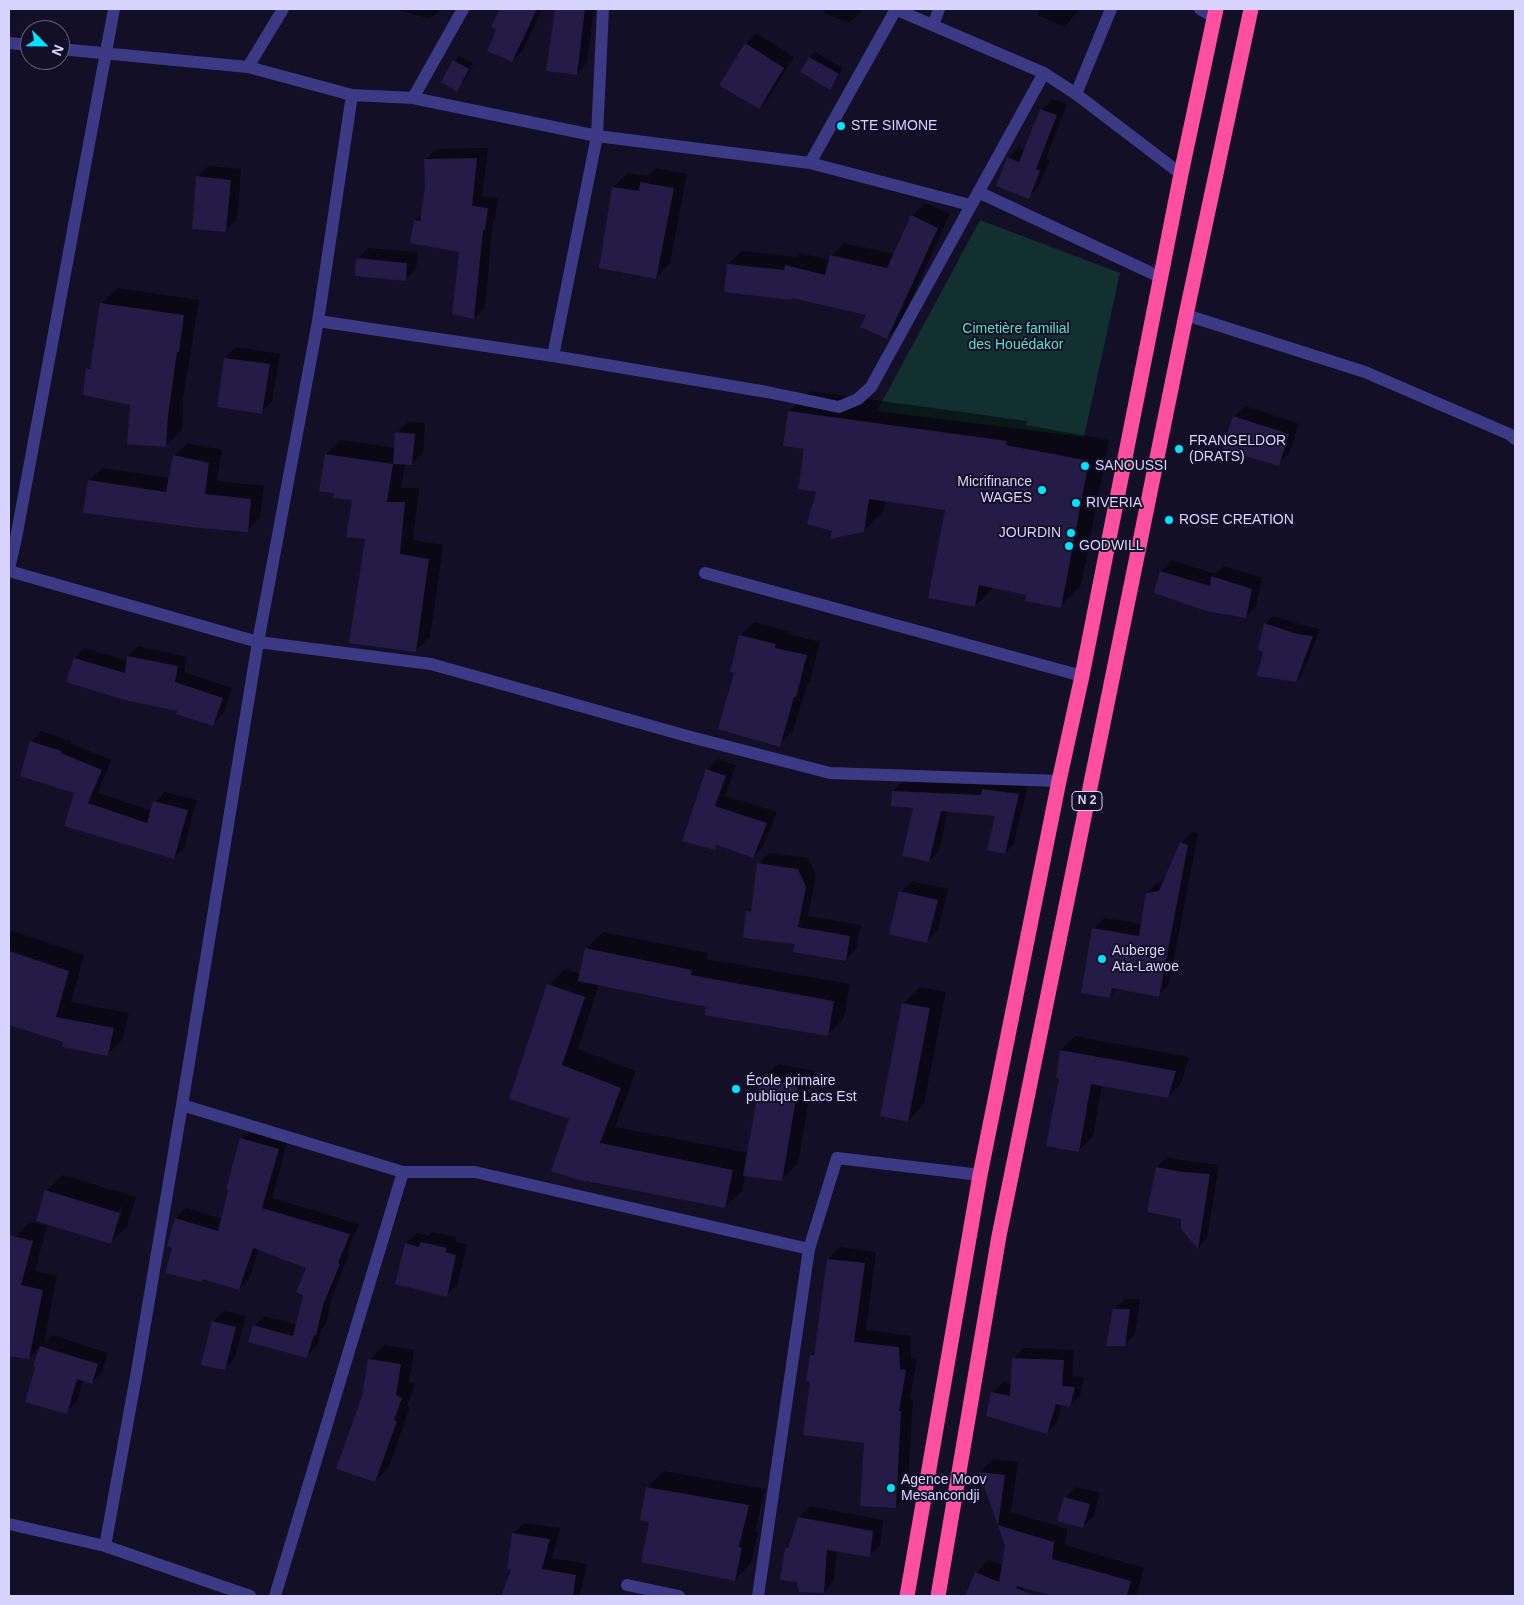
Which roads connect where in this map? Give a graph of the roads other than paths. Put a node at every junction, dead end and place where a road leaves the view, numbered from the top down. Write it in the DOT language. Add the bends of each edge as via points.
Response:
graph roads {
  1 [pos="114,9"];
  2 [pos="283,9"];
  3 [pos="463,9"];
  4 [pos="603,9"];
  5 [pos="896,9"];
  6 [pos="940,9"];
  7 [pos="1111,9"];
  8 [pos="1200,9"];
  9 [pos="1251,9"];
  10 [pos="1215,13"];
  11 [pos="933,25"];
  12 [pos="70,50"];
  13 [pos="105,54"];
  14 [pos="248,67"];
  15 [pos="1044,73"];
  16 [pos="1076,94"];
  17 [pos="352,95"];
  18 [pos="414,98"];
  19 [pos="597,136"];
  20 [pos="810,163"];
  21 [pos="1181,174"];
  22 [pos="978,192"];
  23 [pos="970,204"];
  24 [pos="1160,277"];
  25 [pos="1186,315"];
  26 [pos="318,321"];
  27 [pos="553,356"];
  28 [pos="1515,439"];
  29 [pos="12,537"];
  30 [pos="9,570"];
  31 [pos="706,573"];
  32 [pos="258,642"];
  33 [pos="1082,676"];
  34 [pos="1059,781"];
  35 [pos="182,1105"];
  36 [pos="403,1172"];
  37 [pos="980,1176"];
  38 [pos="808,1249"];
  39 [pos="9,1524"];
  40 [pos="105,1546"];
  41 [pos="627,1585"];
  42 [pos="250,1596"];
  43 [pos="275,1596"];
  44 [pos="679,1596"];
  45 [pos="758,1596"];
  46 [pos="907,1596"];
  47 [pos="938,1596"];
  1 -- 13 [label="street"];
  2 -- 14 [label="street"];
  3 -- 18 [label="street"];
  4 -- 19 [label="street"];
  5 -- 11 [label="street"];
  5 -- 20 [label="street"];
  6 -- 11 [label="street"];
  7 -- 16 [label="street"];
  8 -- 10 [label="street"];
  9 -- 25 [label="highway, N 2"];
  10 -- 21 [label="highway, N 2"];
  11 -- 15 [label="street"];
  12 -- 13 [label="street"];
  13 -- 14 [label="street"];
  13 -- 29 [label="street"];
  14 -- 17 [label="street"];
  15 -- 16 [label="street"];
  15 -- 22 [label="street"];
  16 -- 21 [label="street"];
  17 -- 18 [label="street"];
  17 -- 26 [label="street"];
  18 -- 19 [label="street"];
  19 -- 20 [label="street"];
  19 -- 27 [label="street"];
  20 -- 23 [label="street"];
  21 -- 24 [label="highway, N 2"];
  22 -- 23 [label="street"];
  22 -- 24 [label="street"];
  23 -- 27 [label="street" via="871,388 858,399 839,407"];
  24 -- 33 [label="highway, N 2"];
  25 -- 28 [label="street" via="1365,372"];
  25 -- 47 [label="highway, N 2" via="998,1236"];
  26 -- 27 [label="street"];
  26 -- 32 [label="street"];
  29 -- 30 [label="street"];
  30 -- 32 [label="street"];
  31 -- 33 [label="street"];
  32 -- 34 [label="street" via="431,664 830,773"];
  32 -- 35 [label="street"];
  33 -- 34 [label="highway, N 2"];
  34 -- 37 [label="highway, N 2"];
  35 -- 36 [label="street"];
  35 -- 40 [label="street"];
  36 -- 38 [label="street" via="475,1172"];
  36 -- 43 [label="street"];
  37 -- 38 [label="street" via="837,1158"];
  37 -- 46 [label="highway, N 2"];
  38 -- 45 [label="street"];
  39 -- 40 [label="street"];
  40 -- 42 [label="street"];
  41 -- 44 [label="street"];
}
